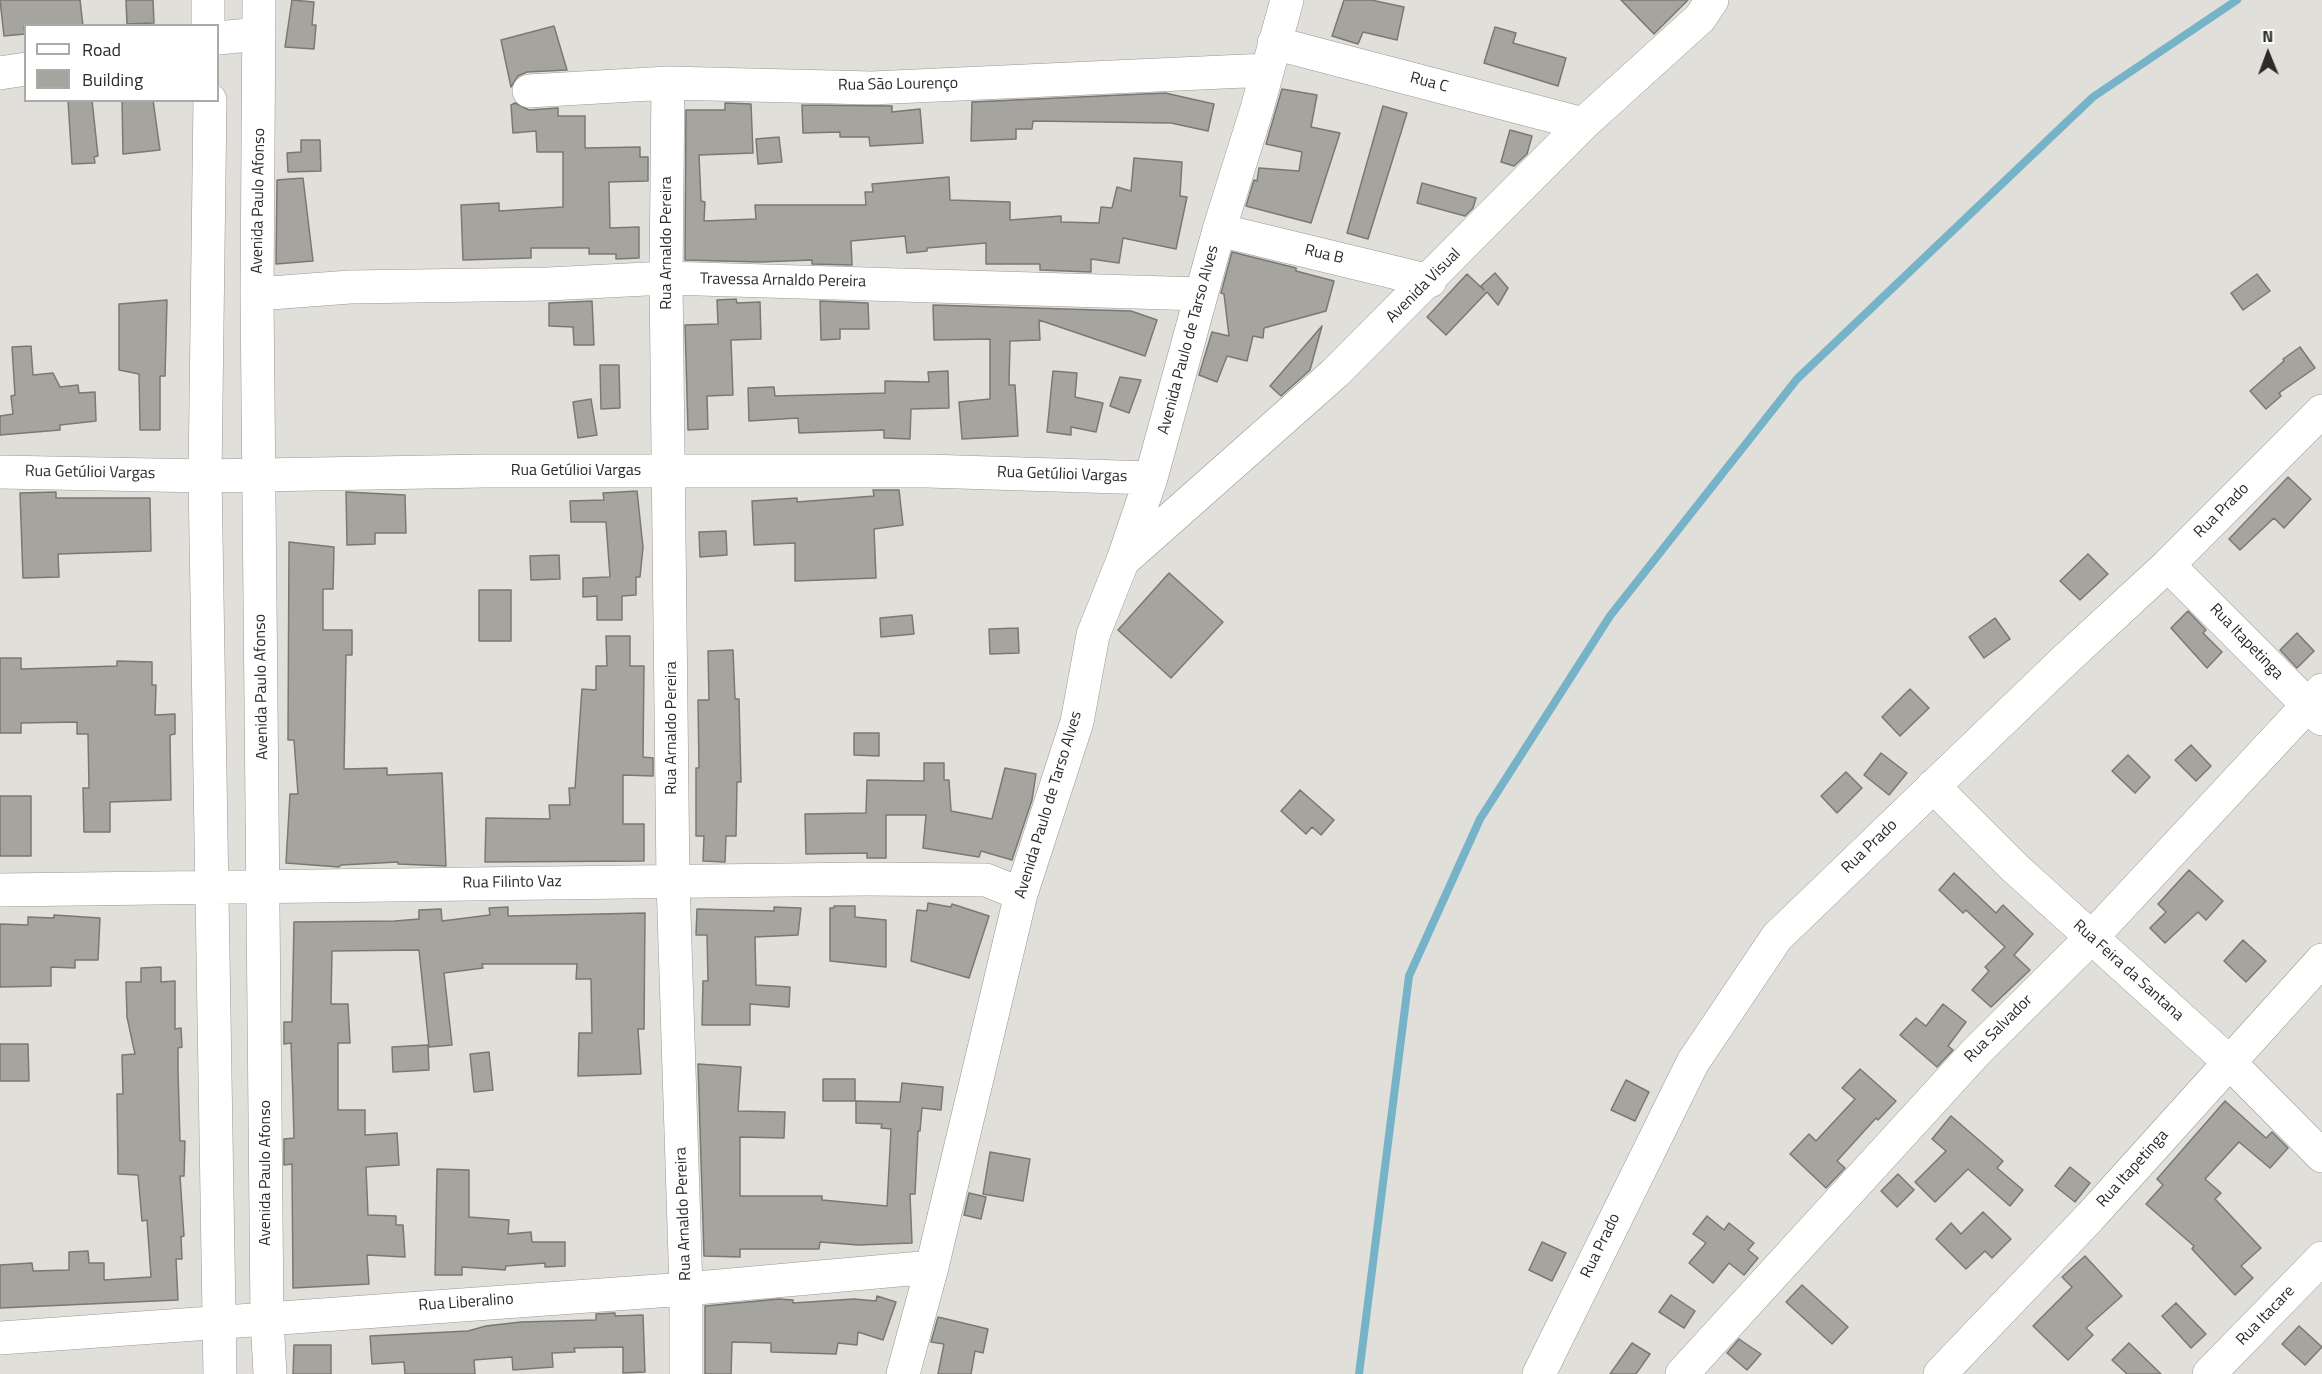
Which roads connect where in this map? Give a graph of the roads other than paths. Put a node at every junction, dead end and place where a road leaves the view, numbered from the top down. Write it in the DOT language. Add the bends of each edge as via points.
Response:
graph roads {
  1 [pos="208,0"];
  2 [pos="259,0"];
  3 [pos="1287,0"];
  4 [pos="1712,0"];
  5 [pos="208,24"];
  6 [pos="259,34"];
  7 [pos="219,38"];
  8 [pos="1271,57"];
  9 [pos="24,69"];
  10 [pos="0,73"];
  11 [pos="668,83"];
  12 [pos="529,91"];
  13 [pos="210,102"];
  14 [pos="1583,124"];
  15 [pos="1219,230"];
  16 [pos="666,278"];
  17 [pos="1430,280"];
  18 [pos="257,294"];
  19 [pos="1201,294"];
  20 [pos="2322,411"];
  21 [pos="0,472"];
  22 [pos="670,472"];
  23 [pos="260,473"];
  24 [pos="205,476"];
  25 [pos="1152,478"];
  26 [pos="1123,560"];
  27 [pos="2168,565"];
  28 [pos="2317,705"];
  29 [pos="1933,786"];
  30 [pos="673,881"];
  31 [pos="210,885"];
  32 [pos="265,886"];
  33 [pos="0,890"];
  34 [pos="1021,894"];
  35 [pos="2091,938"];
  36 [pos="2322,960"];
  37 [pos="2228,1061"];
  38 [pos="2322,1156"];
  39 [pos="2322,1258"];
  40 [pos="932,1267"];
  41 [pos="686,1289"];
  42 [pos="267,1318"];
  43 [pos="219,1321"];
  44 [pos="0,1338"];
  45 [pos="1700,1368"];
  46 [pos="220,1374"];
  47 [pos="270,1374"];
  48 [pos="686,1374"];
  49 [pos="903,1374"];
  50 [pos="1539,1374"];
  51 [pos="1940,1374"];
  52 [pos="2210,1374"];
  1 -- 5 [label="street"];
  2 -- 6 [label="street, Avenida Paulo Afonso"];
  3 -- 8 [label="street, Avenida Paulo de Tarso Alves"];
  4 -- 14 [label="street, Avenida Visual" via="1700,18"];
  6 -- 7 [label="street"];
  6 -- 18 [label="street, Avenida Paulo Afonso"];
  8 -- 11 [label="street, Rua São Lourenço" via="872,88"];
  8 -- 14 [label="street, Rua C"];
  8 -- 15 [label="street, Avenida Paulo de Tarso Alves"];
  9 -- 10 [label="street"];
  11 -- 12 [label="street, Rua São Lourenço"];
  11 -- 16 [label="street, Rua Arnaldo Pereira"];
  13 -- 24 [label="street"];
  14 -- 17 [label="street, Avenida Visual"];
  15 -- 17 [label="street, Rua B"];
  15 -- 19 [label="street, Avenida Paulo de Tarso Alves"];
  16 -- 18 [label="street, Travessa Arnaldo Pereira" via="350,287"];
  16 -- 19 [label="street, Travessa Arnaldo Pereira"];
  16 -- 22 [label="street, Rua Arnaldo Pereira"];
  17 -- 26 [label="street, Avenida Visual" via="1335,374"];
  18 -- 23 [label="street, Avenida Paulo Afonso"];
  19 -- 25 [label="street, Avenida Paulo de Tarso Alves"];
  20 -- 27 [label="street, Rua Prado"];
  21 -- 24 [label="street, Rua Getúlioi Vargas"];
  22 -- 23 [label="street, Rua Getúlioi Vargas"];
  22 -- 25 [label="street, Rua Getúlioi Vargas" via="927,471"];
  22 -- 30 [label="street, Rua Arnaldo Pereira"];
  23 -- 24 [label="street, Rua Getúlioi Vargas"];
  23 -- 32 [label="street, Avenida Paulo Afonso"];
  24 -- 31 [label="street"];
  25 -- 26 [label="street, Avenida Paulo de Tarso Alves"];
  26 -- 34 [label="street, Avenida Paulo de Tarso Alves" via="1093,635 1077,722"];
  27 -- 28 [label="street, Rua Itapetinga"];
  27 -- 29 [label="street, Rua Prado"];
  28 -- 35 [label="street, Rua Salvador"];
  29 -- 35 [label="street, Rua Feira da Santana"];
  29 -- 50 [label="street, Rua Prado" via="1777,937 1693,1062"];
  30 -- 32 [label="street, Rua Filinto Vaz"];
  30 -- 34 [label="street, Rua Filinto Vaz" via="986,880"];
  30 -- 41 [label="street, Rua Arnaldo Pereira"];
  31 -- 32 [label="street, Rua Filinto Vaz"];
  31 -- 33 [label="street, Rua Filinto Vaz"];
  31 -- 43 [label="street"];
  32 -- 42 [label="street, Avenida Paulo Afonso"];
  34 -- 40 [label="street, Avenida Paulo de Tarso Alves"];
  35 -- 37 [label="street, Rua Feira da Santana"];
  35 -- 45 [label="street, Rua Salvador" via="1976,1052"];
  36 -- 37 [label="street, Rua Itapetinga"];
  37 -- 38 [label="street, Rua Feira da Santana"];
  37 -- 51 [label="street, Rua Itapetinga" via="2090,1217"];
  39 -- 52 [label="street, Rua Itacare"];
  40 -- 41 [label="street, Rua Liberalino"];
  40 -- 49 [label="street, Avenida Paulo de Tarso Alves"];
  41 -- 42 [label="street, Rua Liberalino"];
  41 -- 48 [label="street, Rua Arnaldo Pereira"];
  42 -- 43 [label="street, Rua Liberalino"];
  42 -- 47 [label="street, Avenida Paulo Afonso"];
  43 -- 44 [label="street, Rua Liberalino"];
  43 -- 46 [label="street"];
}
